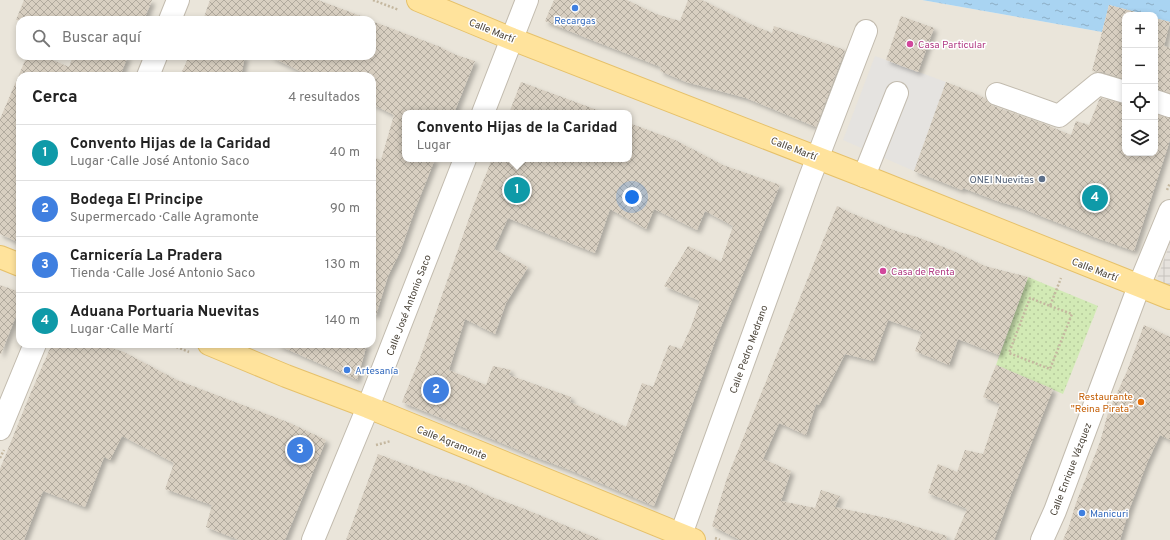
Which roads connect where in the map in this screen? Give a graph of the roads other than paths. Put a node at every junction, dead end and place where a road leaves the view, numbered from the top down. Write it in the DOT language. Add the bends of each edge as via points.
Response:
graph roads {
  1 [pos="178,0"];
  2 [pos="527,0"];
  3 [pos="410,6"];
  4 [pos="172,16"];
  5 [pos="866,31"];
  6 [pos="512,39"];
  7 [pos="154,60"];
  8 [pos="150,72"];
  9 [pos="1122,91"];
  10 [pos="897,93"];
  11 [pos="997,94"];
  12 [pos="1158,102"];
  13 [pos="1170,106"];
  14 [pos="484,110"];
  15 [pos="818,157"];
  16 [pos="464,162"];
  17 [pos="864,176"];
  18 [pos="1170,211"];
  19 [pos="0,257"];
  20 [pos="16,263"];
  21 [pos="1140,286"];
  22 [pos="1170,298"];
  23 [pos="34,348"];
  24 [pos="219,348"];
  25 [pos="368,407"];
  26 [pos="0,429"];
  27 [pos="685,538"];
  28 [pos="313,540"];
  29 [pos="1042,540"];
  1 -- 4 [label="street"];
  2 -- 6 [label="street"];
  3 -- 6 [label="main road, Calle Martí"];
  5 -- 15 [label="street, Calle Pedro Medrano"];
  6 -- 14 [label="street"];
  6 -- 15 [label="main road, Calle Martí"];
  7 -- 8 [label="street"];
  9 -- 11 [label="street" via="1098,84 1059,116"];
  10 -- 17 [label="street"];
  12 -- 13 [label="street"];
  15 -- 17 [label="main road, Calle Martí"];
  15 -- 27 [label="street, Calle Pedro Medrano"];
  16 -- 25 [label="street, Calle José Antonio Saco"];
  17 -- 21 [label="main road, Calle Martí"];
  18 -- 21 [label="street, Calle Enrique Vázquez"];
  19 -- 20 [label="main road"];
  21 -- 22 [label="main road, Calle Martí"];
  21 -- 29 [label="street, Calle Enrique Vázquez" via="1055,512"];
  23 -- 26 [label="street"];
  24 -- 25 [label="main road, Calle Agramonte"];
  25 -- 27 [label="main road, Calle Agramonte"];
  25 -- 28 [label="street, Calle José Antonio Saco"];
}
